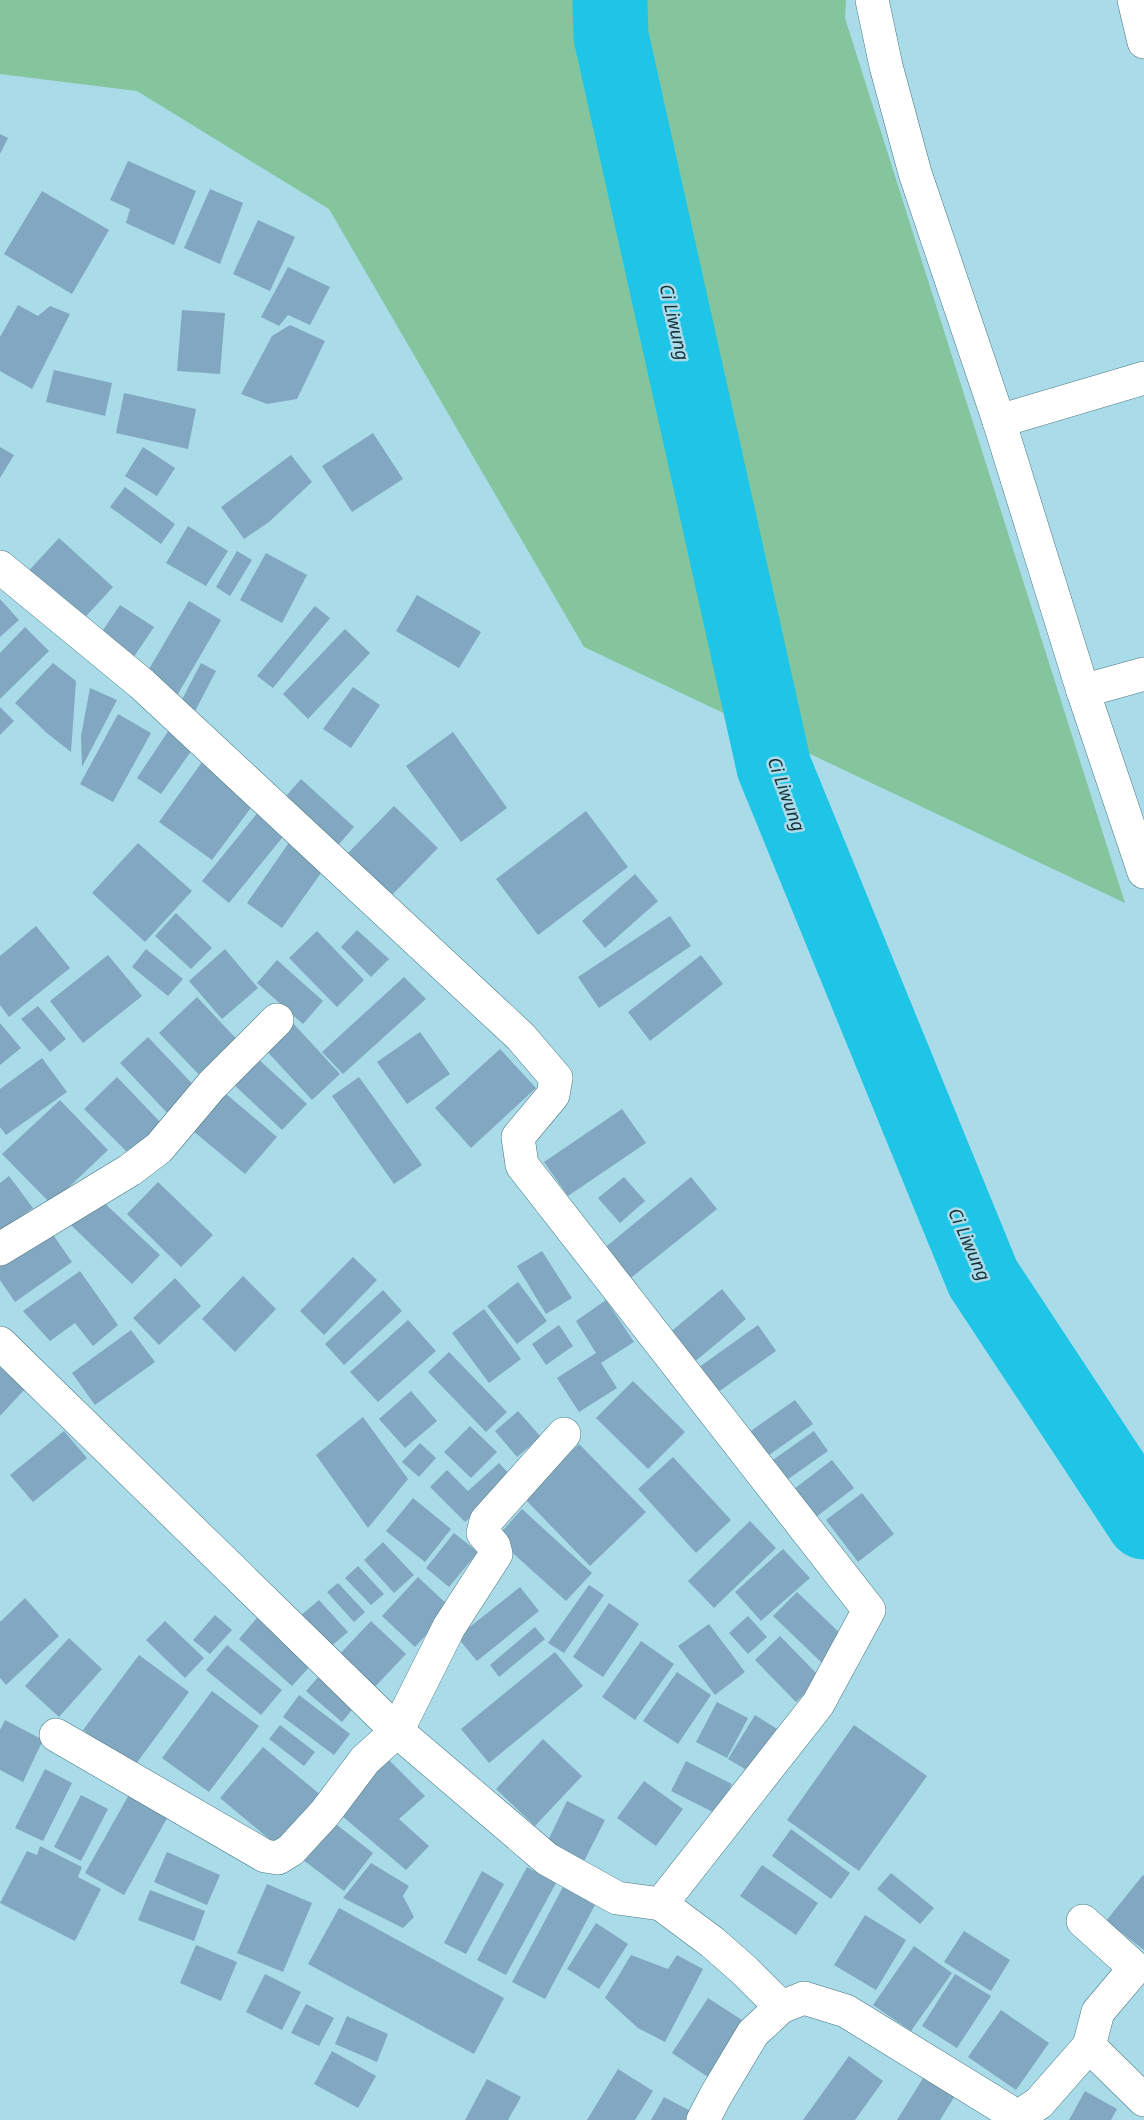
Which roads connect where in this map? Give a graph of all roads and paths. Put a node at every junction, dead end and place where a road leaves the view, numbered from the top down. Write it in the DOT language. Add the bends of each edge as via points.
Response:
graph roads {
  1 [pos="872,0"];
  2 [pos="1134,0"];
  3 [pos="1144,42"];
  4 [pos="1144,378"];
  5 [pos="999,421"];
  6 [pos="0,567"];
  7 [pos="1144,674"];
  8 [pos="1083,691"];
  9 [pos="1144,872"];
  10 [pos="277,1020"];
  11 [pos="0,1249"];
  12 [pos="0,1343"];
  13 [pos="564,1434"];
  14 [pos="397,1731"];
  15 [pos="56,1735"];
  16 [pos="661,1904"];
  17 [pos="1083,1920"];
  18 [pos="781,2007"];
  19 [pos="1089,2046"];
  20 [pos="1144,2100"];
  21 [pos="703,2120"];
  1 -- 5 [label="street" via="915,173"];
  2 -- 3 [label="street"];
  4 -- 5 [label="street"];
  5 -- 8 [label="street"];
  6 -- 16 [label="street" via="151,692 521,1036 556,1078 553,1095 518,1137 522,1165 869,1610 818,1704"];
  7 -- 8 [label="street"];
  8 -- 9 [label="street"];
  10 -- 11 [label="street" via="212,1085 159,1148 130,1170"];
  12 -- 14 [label="street"];
  13 -- 14 [label="street" via="486,1521 483,1533 496,1554 449,1627"];
  14 -- 15 [label="street" via="364,1760 325,1813 291,1850 278,1858 265,1856"];
  14 -- 16 [label="street" via="548,1859 617,1898"];
  16 -- 18 [label="street" via="712,1942"];
  17 -- 19 [label="street" via="1136,1968 1098,2012"];
  18 -- 19 [label="street" via="804,1998 846,2011 1018,2117 1039,2103"];
  18 -- 21 [label="street" via="753,2033"];
  19 -- 20 [label="street"];
}
